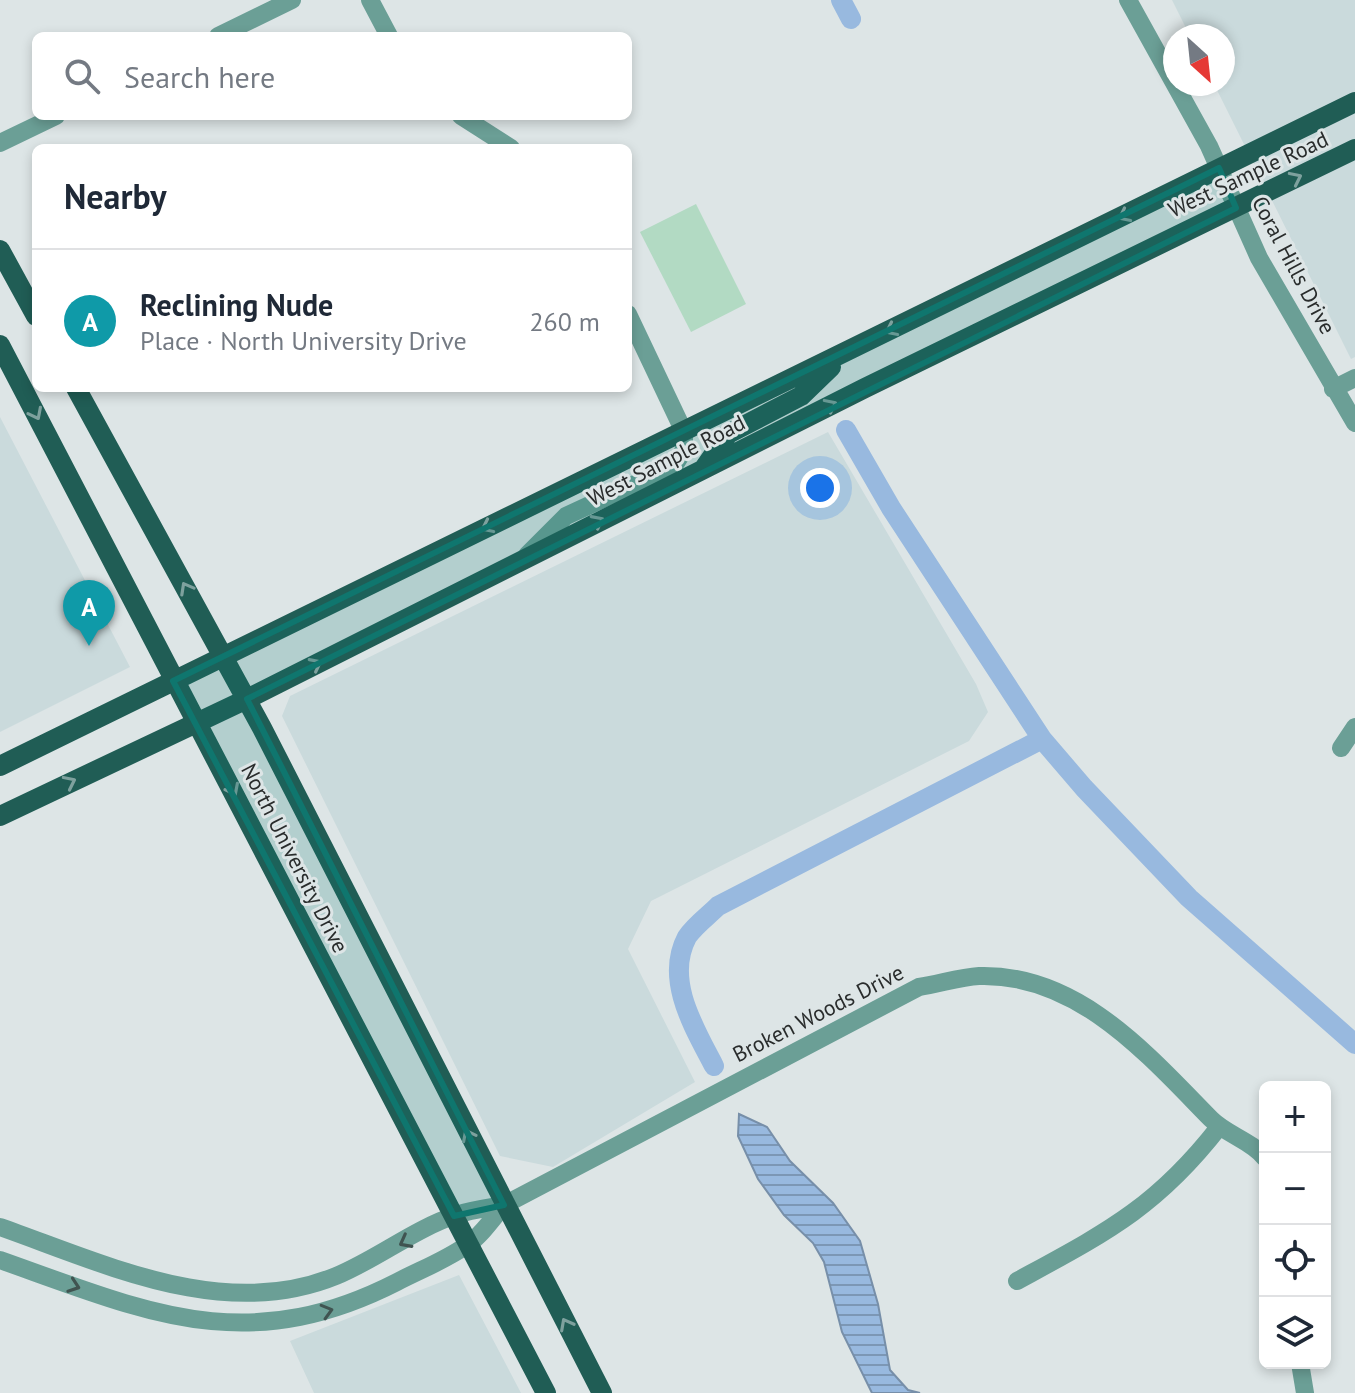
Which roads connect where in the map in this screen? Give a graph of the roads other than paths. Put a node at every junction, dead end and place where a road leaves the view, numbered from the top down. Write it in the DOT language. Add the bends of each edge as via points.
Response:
graph roads {
  1 [pos="292,0"];
  2 [pos="370,0"];
  3 [pos="1128,0"];
  4 [pos="226,32"];
  5 [pos="387,32"];
  6 [pos="1355,102"];
  7 [pos="48,120"];
  8 [pos="467,120"];
  9 [pos="0,143"];
  10 [pos="505,144"];
  11 [pos="1355,149"];
  12 [pos="1219,168"];
  13 [pos="1236,208"];
  14 [pos="0,250"];
  15 [pos="32,309"];
  16 [pos="632,322"];
  17 [pos="0,345"];
  18 [pos="845,353"];
  19 [pos="1355,378"];
  20 [pos="1333,389"];
  21 [pos="78,392"];
  22 [pos="1355,423"];
  23 [pos="684,432"];
  24 [pos="704,468"];
  25 [pos="524,559"];
  26 [pos="223,657"];
  27 [pos="173,681"];
  28 [pos="247,699"];
  29 [pos="195,722"];
  30 [pos="1355,727"];
  31 [pos="1341,748"];
  32 [pos="0,766"];
  33 [pos="0,816"];
  34 [pos="1219,1127"];
  35 [pos="1259,1154"];
  36 [pos="504,1205"];
  37 [pos="454,1216"];
  38 [pos="0,1227"];
  39 [pos="469,1244"];
  40 [pos="372,1259"];
  41 [pos="0,1260"];
  42 [pos="1017,1281"];
  43 [pos="387,1287"];
  44 [pos="187,1289"];
  45 [pos="173,1318"];
  46 [pos="1301,1369"];
  47 [pos="546,1393"];
  48 [pos="602,1393"];
  49 [pos="1305,1393"];
  1 -- 4 [label="street"];
  2 -- 5 [label="street"];
  3 -- 12 [label="street, Coral Hills Drive"];
  6 -- 12 [label="main road, West Sample Road"];
  7 -- 9 [label="street"];
  8 -- 10 [label="street"];
  13 -- 11 [label="main road, West Sample Road, one-way"];
  12 -- 13 [label="street, Coral Hills Drive"];
  12 -- 18 [label="main road, West Sample Road, one-way"];
  13 -- 20 [label="street, Coral Hills Drive"];
  24 -- 13 [label="main road, West Sample Road, one-way"];
  14 -- 15 [label="main road"];
  16 -- 23 [label="street"];
  17 -- 27 [label="main road, North University Drive, one-way"];
  18 -- 23 [label="main road, West Sample Road"];
  18 -- 24 [label="main road" via="801,396 728,434"];
  19 -- 20 [label="street"];
  20 -- 22 [label="street, Coral Hills Drive"];
  26 -- 21 [label="main road, North University Drive, one-way"];
  23 -- 25 [label="street" via="684,450 674,466 566,516"];
  23 -- 26 [label="main road, West Sample Road, one-way"];
  25 -- 24 [label="main road, West Sample Road, one-way"];
  28 -- 25 [label="main road, West Sample Road, one-way"];
  26 -- 27 [label="main road, West Sample Road"];
  26 -- 28 [label="main road, North University Drive"];
  27 -- 29 [label="main road, North University Drive"];
  27 -- 32 [label="main road, West Sample Road"];
  28 -- 29 [label="main road, West Sample Road"];
  36 -- 28 [label="main road, North University Drive, one-way"];
  33 -- 29 [label="main road, West Sample Road, one-way"];
  29 -- 37 [label="main road, North University Drive, one-way"];
  30 -- 31 [label="street"];
  34 -- 35 [label="street, Broken Woods Drive"];
  34 -- 36 [label="street, Broken Woods Drive" via="1157,1064 1086,1005 1036,982 979,976 919,987"];
  34 -- 42 [label="street" via="1188,1167 1149,1203 1115,1228"];
  36 -- 37 [label="street, Broken Woods Drive"];
  36 -- 39 [label="street, Broken Woods Drive"];
  48 -- 36 [label="main road, North University Drive, one-way"];
  37 -- 39 [label="main road, North University Drive"];
  37 -- 40 [label="street, Broken Woods Drive, one-way"];
  38 -- 44 [label="street, Broken Woods Drive"];
  39 -- 43 [label="street, Broken Woods Drive"];
  39 -- 47 [label="main road, North University Drive"];
  40 -- 43 [label="street"];
  40 -- 44 [label="street, Broken Woods Drive" via="333,1277 276,1291"];
  41 -- 45 [label="street, Broken Woods Drive, one-way"];
  45 -- 43 [label="street, Broken Woods Drive, one-way" via="267,1323 344,1306"];
  44 -- 45 [label="street"];
  46 -- 49 [label="street"];
}
